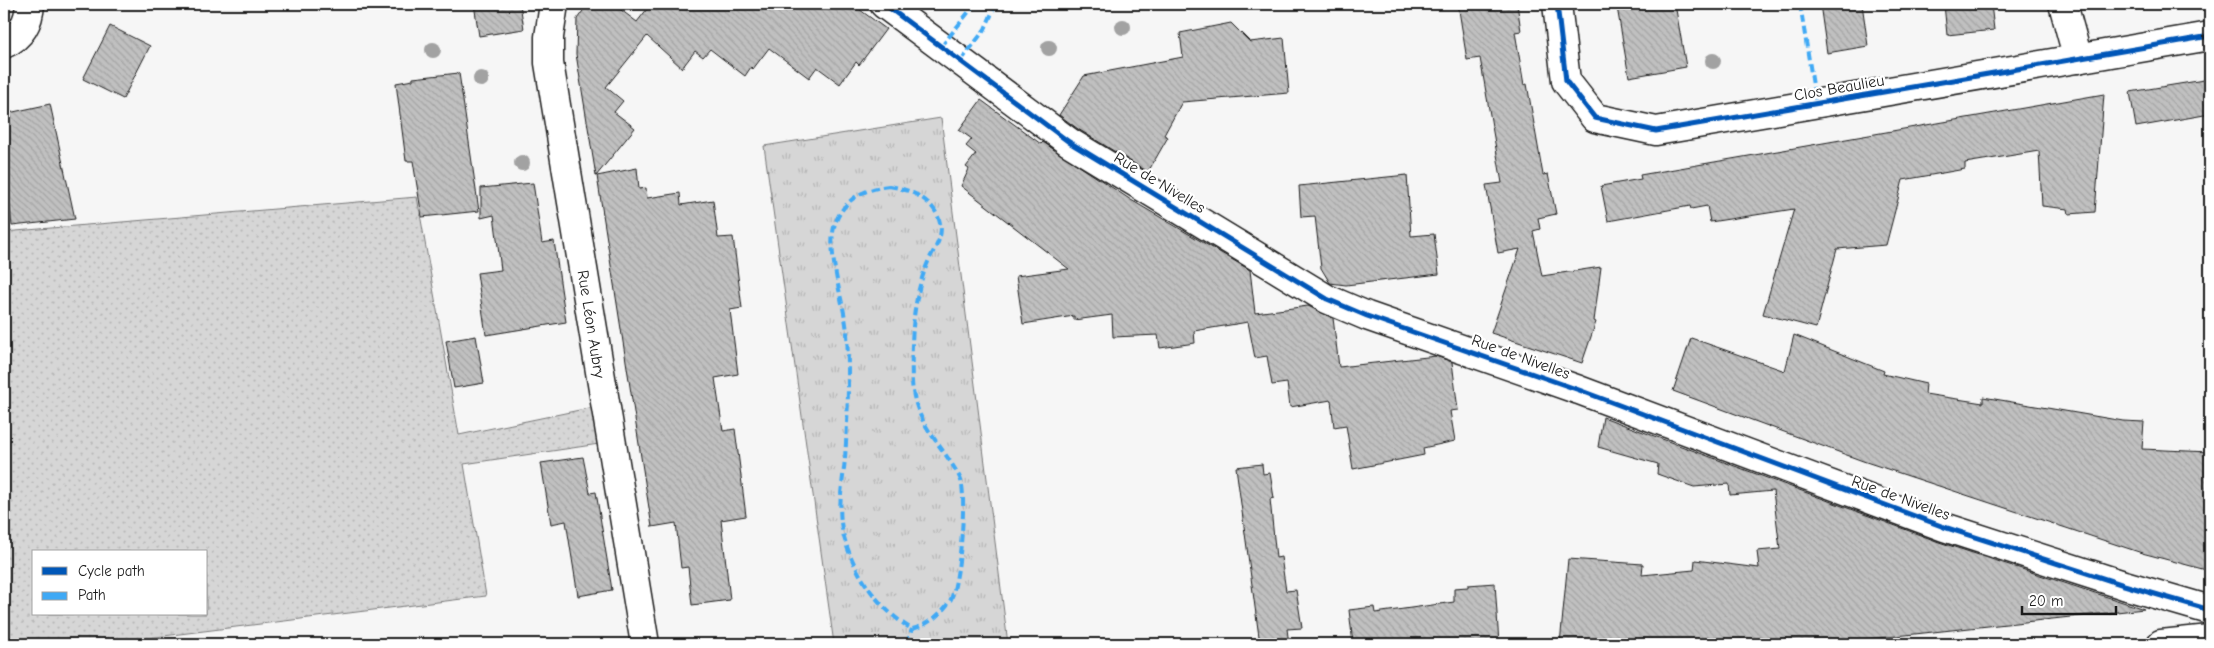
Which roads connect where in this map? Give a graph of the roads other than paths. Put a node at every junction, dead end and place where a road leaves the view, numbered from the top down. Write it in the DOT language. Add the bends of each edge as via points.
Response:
graph roads {
  1 [pos="30,4"];
  2 [pos="554,4"];
  3 [pos="884,4"];
  4 [pos="1557,4"];
  5 [pos="2063,4"];
  6 [pos="2210,36"];
  7 [pos="4,44"];
  8 [pos="2078,58"];
  9 [pos="2210,610"];
  10 [pos="2210,639"];
  11 [pos="645,644"];
  12 [pos="2162,644"];
  1 -- 7 [label="street" via="24,27 18,36"];
  2 -- 11 [label="street, Rue Léon Aubry" via="549,63"];
  3 -- 9 [label="street, Rue de Nivelles" via="1069,142 1327,299 1944,526"];
  4 -- 8 [label="street, Clos Beaulieu" via="1566,81 1595,118 1656,130"];
  5 -- 8 [label="street"];
  6 -- 8 [label="street, Clos Beaulieu"];
  10 -- 12 [label="street"];
}
